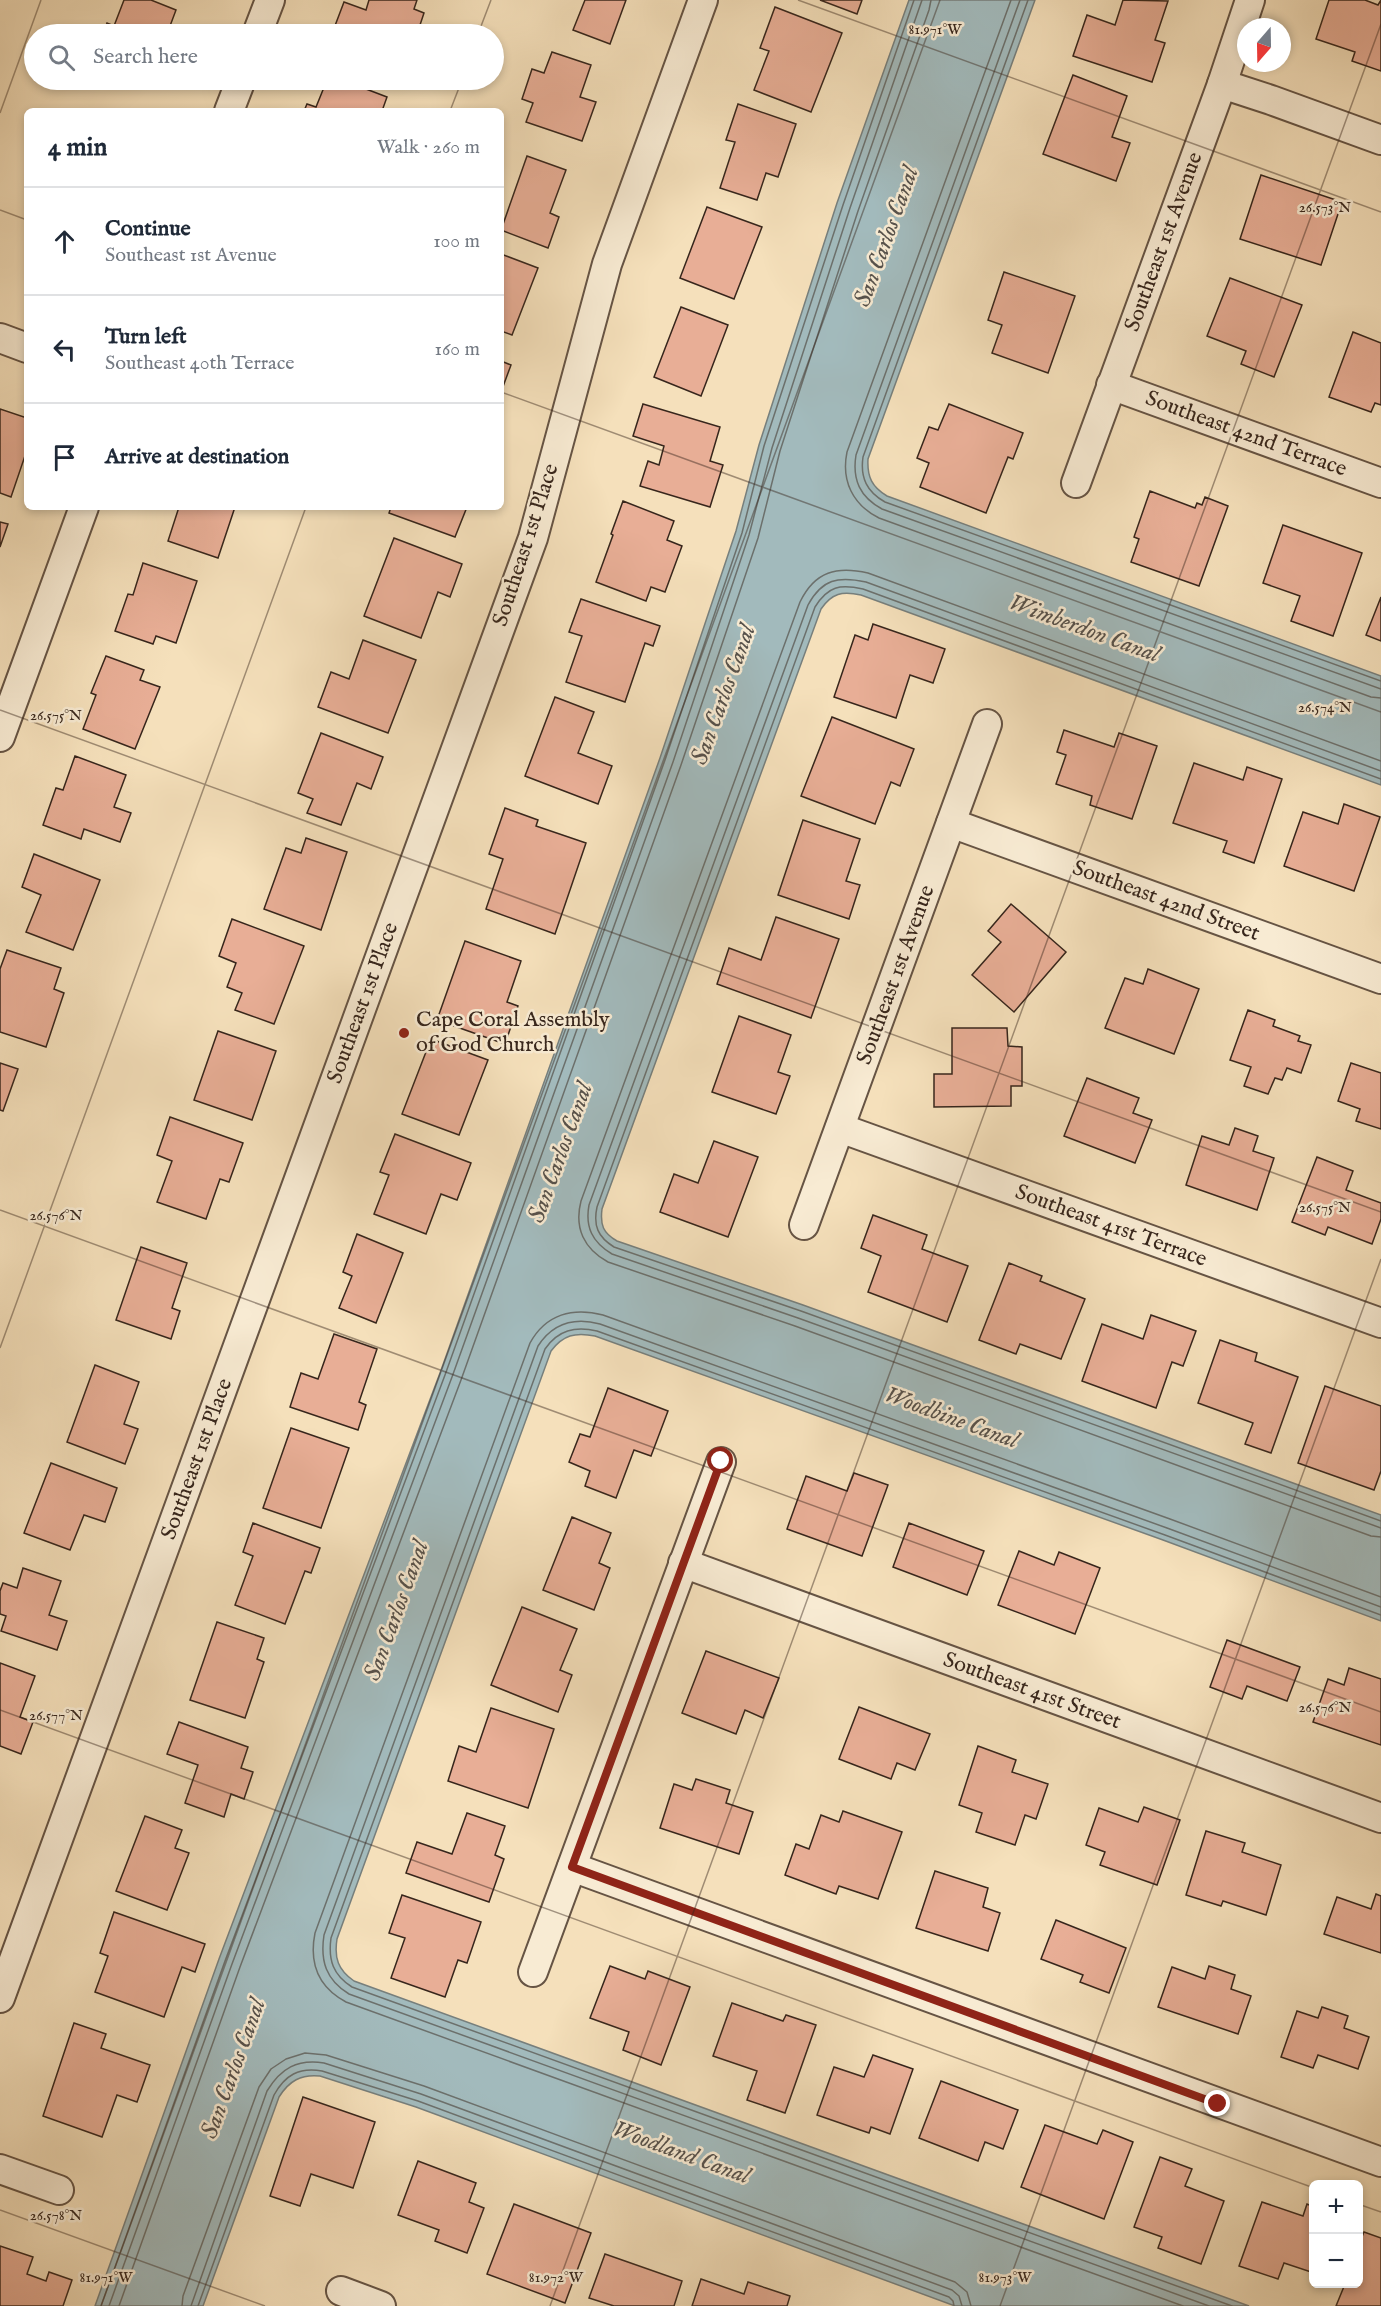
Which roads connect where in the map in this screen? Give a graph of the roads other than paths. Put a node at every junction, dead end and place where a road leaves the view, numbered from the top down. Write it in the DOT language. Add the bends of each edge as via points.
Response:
graph roads {
  1 [pos="270,0"];
  2 [pos="703,0"];
  3 [pos="1250,0"];
  4 [pos="261,24"];
  5 [pos="1222,84"];
  6 [pos="237,90"];
  7 [pos="230,108"];
  8 [pos="1381,140"];
  9 [pos="0,338"];
  10 [pos="24,347"];
  11 [pos="1111,385"];
  12 [pos="1076,483"];
  13 [pos="1381,483"];
  14 [pos="83,510"];
  15 [pos="987,724"];
  16 [pos="0,737"];
  17 [pos="951,823"];
  18 [pos="1381,979"];
  19 [pos="840,1128"];
  20 [pos="804,1225"];
  21 [pos="1381,1323"];
  22 [pos="721,1461"];
  23 [pos="683,1563"];
  24 [pos="1381,1818"];
  25 [pos="572,1867"];
  26 [pos="533,1972"];
  27 [pos="0,1998"];
  28 [pos="1381,2162"];
  29 [pos="0,2169"];
  30 [pos="59,2190"];
  31 [pos="341,2291"];
  32 [pos="381,2306"];
  1 -- 4 [label="street"];
  2 -- 27 [label="street, Southeast 1st Place" via="607,264 533,538"];
  3 -- 5 [label="street, Southeast 1st Avenue"];
  5 -- 8 [label="street"];
  5 -- 11 [label="street, Southeast 1st Avenue"];
  6 -- 7 [label="street"];
  9 -- 10 [label="street"];
  11 -- 12 [label="street, Southeast 1st Avenue"];
  11 -- 13 [label="street, Southeast 42nd Terrace"];
  14 -- 16 [label="street"];
  15 -- 17 [label="street, Southeast 1st Avenue"];
  17 -- 18 [label="street, Southeast 42nd Street"];
  17 -- 19 [label="street, Southeast 1st Avenue"];
  19 -- 20 [label="street, Southeast 1st Avenue"];
  19 -- 21 [label="street, Southeast 41st Terrace"];
  22 -- 23 [label="street"];
  23 -- 24 [label="street, Southeast 41st Street"];
  23 -- 25 [label="street"];
  25 -- 26 [label="street"];
  25 -- 28 [label="street"];
  29 -- 30 [label="street"];
  31 -- 32 [label="street"];
}
